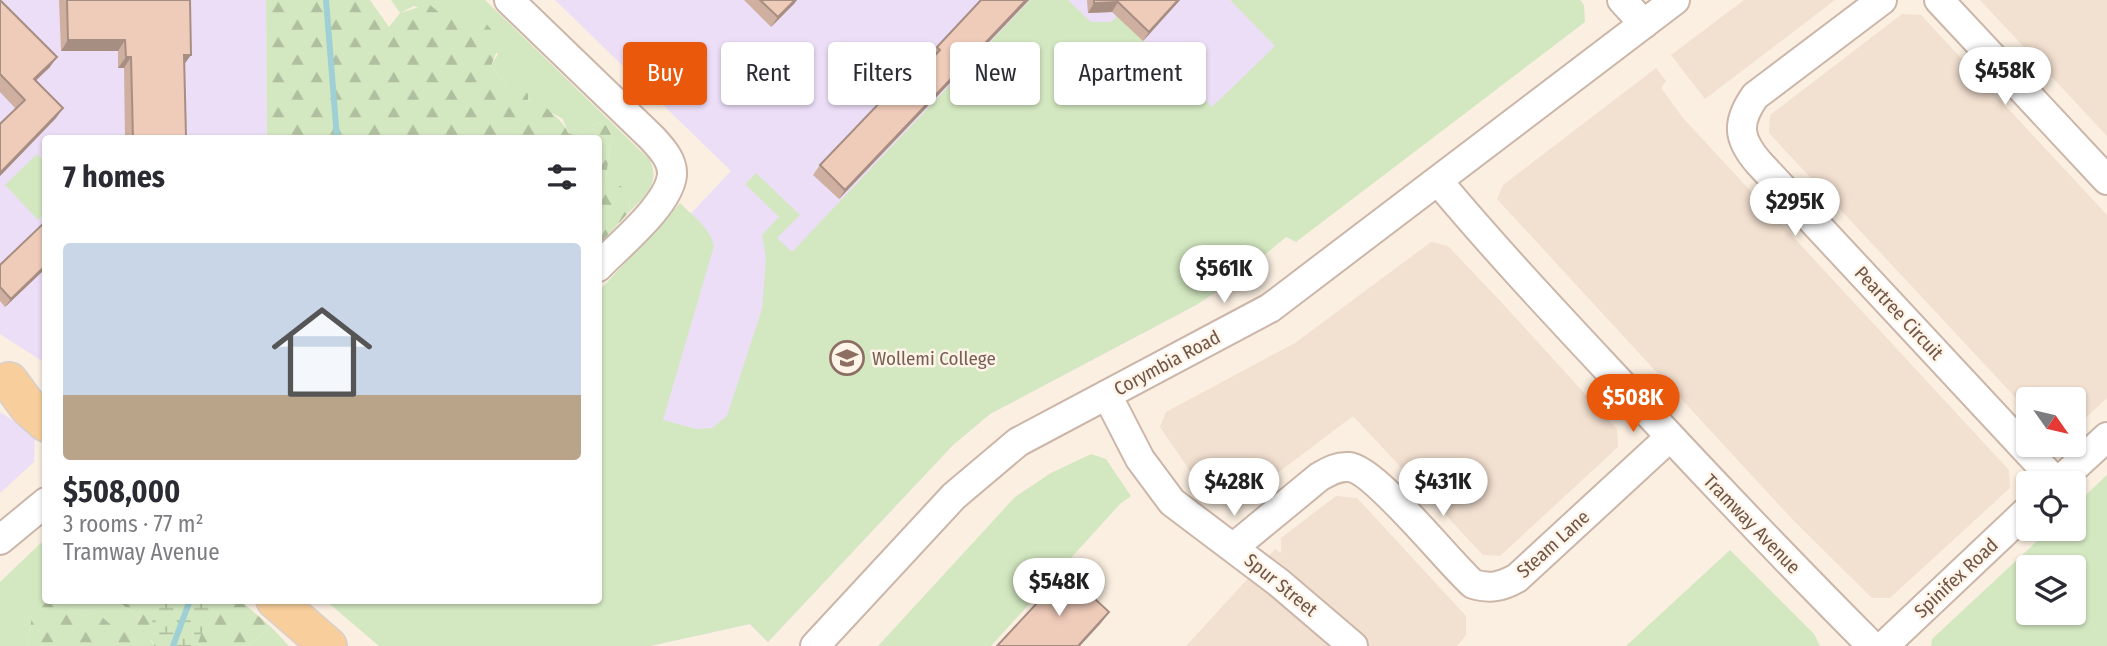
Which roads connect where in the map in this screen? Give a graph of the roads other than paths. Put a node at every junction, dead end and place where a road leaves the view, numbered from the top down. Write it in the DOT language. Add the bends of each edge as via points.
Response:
graph roads {
  1 [pos="509,0"];
  2 [pos="1622,0"];
  3 [pos="1675,0"];
  4 [pos="1882,0"];
  5 [pos="1939,0"];
  6 [pos="1644,24"];
  7 [pos="2107,180"];
  8 [pos="1438,181"];
  9 [pos="602,263"];
  10 [pos="5,378"];
  11 [pos="42,395"];
  12 [pos="1107,395"];
  13 [pos="42,419"];
  14 [pos="1670,437"];
  15 [pos="2107,437"];
  16 [pos="2046,471"];
  17 [pos="2070,471"];
  18 [pos="42,500"];
  19 [pos="2016,521"];
  20 [pos="0,540"];
  21 [pos="1234,547"];
  22 [pos="281,604"];
  23 [pos="328,646"];
  24 [pos="815,646"];
  25 [pos="1353,646"];
  26 [pos="1872,646"];
  27 [pos="1884,646"];
  1 -- 9 [label="street" via="669,159 673,173 668,190"];
  2 -- 6 [label="street"];
  3 -- 6 [label="street, Corymbia Road"];
  4 -- 16 [label="street, Peartree Circuit" via="1755,96 1743,113 1739,131 1747,150"];
  5 -- 7 [label="street"];
  6 -- 8 [label="street, Corymbia Road"];
  8 -- 12 [label="street, Corymbia Road" via="1270,308"];
  8 -- 14 [label="street, Tramway Avenue" via="1482,235"];
  10 -- 11 [label="main road"];
  10 -- 13 [label="main road"];
  12 -- 21 [label="street, Spur Street" via="1155,482 1182,510"];
  12 -- 24 [label="street, Corymbia Road" via="1018,442 987,466"];
  14 -- 21 [label="street, Steam Lane" via="1506,584 1489,588 1473,584 1376,482 1350,467 1334,468 1318,477"];
  14 -- 26 [label="street, Tramway Avenue"];
  15 -- 17 [label="street"];
  18 -- 20 [label="street"];
  19 -- 27 [label="street, Spinifex Road"];
  21 -- 25 [label="street, Spur Street"];
  22 -- 23 [label="main road"];
}
